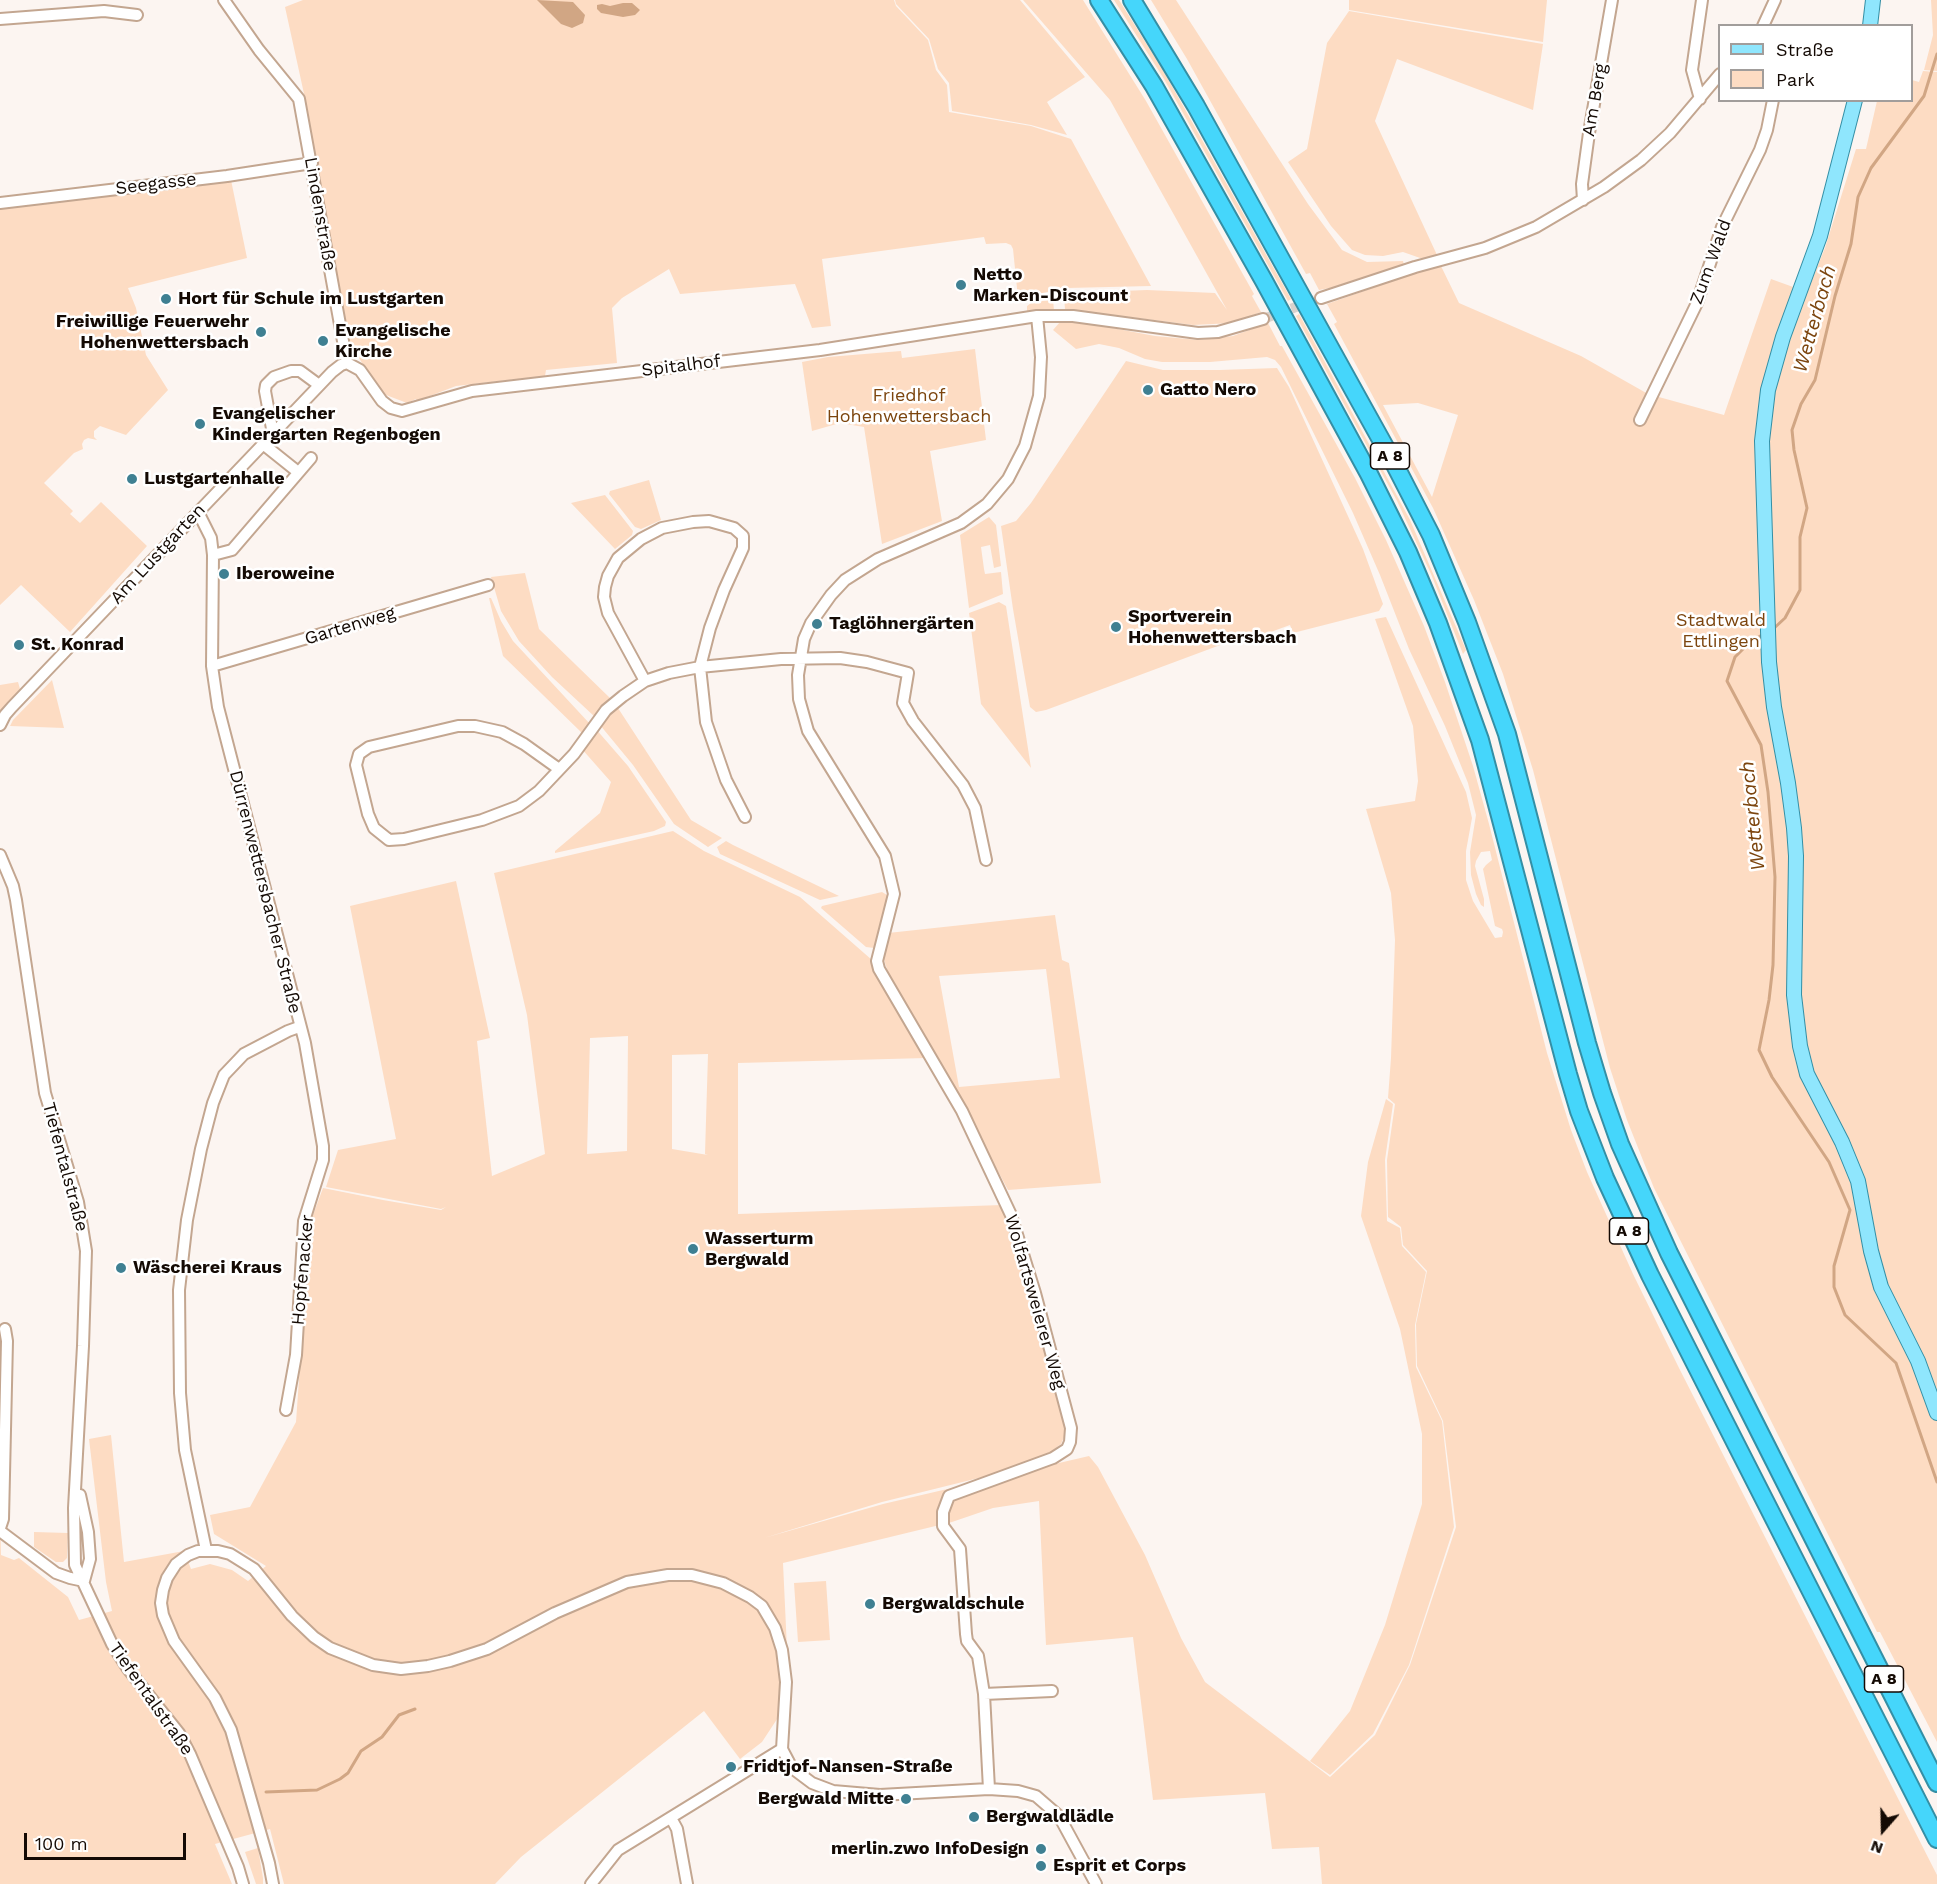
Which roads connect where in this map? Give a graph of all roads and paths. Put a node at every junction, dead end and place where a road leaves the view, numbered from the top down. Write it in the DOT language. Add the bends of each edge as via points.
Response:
graph roads {
  1 [pos="224,0"];
  2 [pos="1099,0"];
  3 [pos="1132,0"];
  4 [pos="1612,0"];
  5 [pos="1702,0"];
  6 [pos="1874,0"];
  7 [pos="1773,3"];
  8 [pos="105,5"];
  9 [pos="137,15"];
  10 [pos="0,19"];
  11 [pos="1763,24"];
  12 [pos="1772,24"];
  13 [pos="1870,24"];
  14 [pos="1718,75"];
  15 [pos="1700,99"];
  16 [pos="1773,102"];
  17 [pos="1856,102"];
  18 [pos="312,163"];
  19 [pos="1583,200"];
  20 [pos="0,203"];
  21 [pos="1321,298"];
  22 [pos="1037,316"];
  23 [pos="1263,319"];
  24 [pos="347,363"];
  25 [pos="319,385"];
  26 [pos="1640,420"];
  27 [pos="273,434"];
  28 [pos="263,444"];
  29 [pos="311,458"];
  30 [pos="298,472"];
  31 [pos="198,512"];
  32 [pos="213,555"];
  33 [pos="488,585"];
  34 [pos="800,658"];
  35 [pos="212,666"];
  36 [pos="700,667"];
  37 [pos="645,681"];
  38 [pos="0,725"];
  39 [pos="559,769"];
  40 [pos="745,818"];
  41 [pos="0,855"];
  42 [pos="986,860"];
  43 [pos="299,1027"];
  44 [pos="5,1329"];
  45 [pos="286,1410"];
  46 [pos="1937,1413"];
  47 [pos="77,1483"];
  48 [pos="0,1529"];
  49 [pos="206,1550"];
  50 [pos="84,1581"];
  51 [pos="1052,1691"];
  52 [pos="984,1694"];
  53 [pos="782,1749"];
  54 [pos="1937,1783"];
  55 [pos="989,1789"];
  56 [pos="671,1818"];
  57 [pos="1937,1839"];
  58 [pos="243,1884"];
  59 [pos="273,1884"];
  60 [pos="591,1884"];
  61 [pos="687,1884"];
  62 [pos="1096,1884"];
  1 -- 18 [label="street, Lindenstraße" via="299,99"];
  2 -- 57 [label="highway, A 8" via="1154,86 1258,271 1408,552 1480,740 1568,1074 1605,1178 1650,1275"];
  3 -- 54 [label="highway, A 8" via="1202,116 1431,535 1507,734 1587,1043 1620,1144 1669,1253"];
  4 -- 19 [label="street, Am Berg" via="1589,134"];
  5 -- 15 [label="street" via="1692,70"];
  6 -- 13 [label="main road"];
  7 -- 11 [label="street"];
  7 -- 12 [label="street"];
  8 -- 9 [label="street"];
  8 -- 10 [label="street"];
  14 -- 15 [label="street"];
  15 -- 19 [label="street" via="1641,160"];
  16 -- 26 [label="street, Zum Wald" via="1760,150 1722,227 1697,303"];
  17 -- 46 [label="main road" via="1813,258 1776,357 1766,403 1762,441 1771,683 1794,828 1794,995 1800,1046 1807,1074 1858,1180 1881,1287 1918,1361"];
  18 -- 20 [label="street, Seegasse"];
  18 -- 24 [label="street, Lindenstraße"];
  19 -- 21 [label="street" via="1509,239"];
  22 -- 23 [label="street, Spitalhof" via="1073,316 1198,333 1218,332"];
  22 -- 24 [label="street, Spitalhof" via="820,350 472,391 402,411 382,401 360,370"];
  22 -- 34 [label="street" via="1039,396 1026,446 1008,479 987,504 961,523 878,559 845,580 811,623"];
  24 -- 25 [label="street, Am Lustgarten"];
  25 -- 27 [label="street, Am Lustgarten"];
  25 -- 27 [label="street" via="300,371 291,371 274,377 266,385"];
  27 -- 28 [label="street, Am Lustgarten"];
  28 -- 30 [label="street"];
  28 -- 31 [label="street, Am Lustgarten"];
  29 -- 30 [label="street"];
  30 -- 32 [label="street" via="232,550"];
  31 -- 32 [label="street, Dürrenwettersbacher Straße" via="211,538"];
  31 -- 38 [label="street, Am Lustgarten" via="5,715"];
  32 -- 35 [label="street, Dürrenwettersbacher Straße"];
  33 -- 35 [label="street, Gartenweg"];
  34 -- 36 [label="street"];
  34 -- 42 [label="street" via="840,658 908,673 903,703 963,785 975,808"];
  34 -- 52 [label="street, Wolfartsweierer Weg" via="799,699 808,731 885,856 894,889 877,962 881,974 962,1112 1011,1215 1071,1428 1066,1449 1053,1458 949,1496 943,1512 944,1526 960,1549 967,1641 978,1656"];
  35 -- 43 [label="street, Dürrenwettersbacher Straße" via="218,707"];
  36 -- 37 [label="street"];
  36 -- 37 [label="street" via="713,618 743,548 743,536 734,528 710,521 662,528 641,538 618,558 608,576 604,587 608,613"];
  36 -- 40 [label="street" via="706,722 726,780"];
  37 -- 39 [label="street" via="606,710"];
  39 -- 39 [label="street" via="539,791 501,815 388,840 374,828 356,765 359,754 369,747 458,726 475,726 502,732"];
  41 -- 47 [label="street, Tiefentalstraße" via="16,900 45,1093 84,1231 86,1294"];
  43 -- 45 [label="street, Hopfenacker" via="323,1153 304,1221 297,1355"];
  43 -- 49 [label="street, Dürrenwettersbacher Straße" via="244,1054 224,1076 201,1149 187,1220 179,1290 180,1394 185,1450"];
  44 -- 48 [label="street"];
  47 -- 50 [label="street, Tiefentalstraße" via="90,1558"];
  47 -- 50 [label="street, Tiefentalstraße" via="75,1559"];
  48 -- 50 [label="street" via="56,1573"];
  49 -- 53 [label="street" via="230,1554 254,1569 292,1616 330,1648 373,1665 401,1669 450,1661 487,1649 555,1613 627,1582 692,1575 723,1583 762,1606 775,1628 786,1682"];
  49 -- 59 [label="street" via="188,1555 176,1564 163,1590 163,1615 174,1641 215,1698 231,1730"];
  50 -- 58 [label="street, Tiefentalstraße" via="112,1644 179,1733"];
  51 -- 52 [label="street"];
  52 -- 55 [label="street"];
  53 -- 55 [label="street" via="792,1768 812,1784 833,1791 880,1795"];
  53 -- 56 [label="street"];
  55 -- 62 [label="street" via="1018,1791 1047,1804 1059,1816"];
  56 -- 60 [label="street" via="618,1850"];
  56 -- 61 [label="street"];
}
